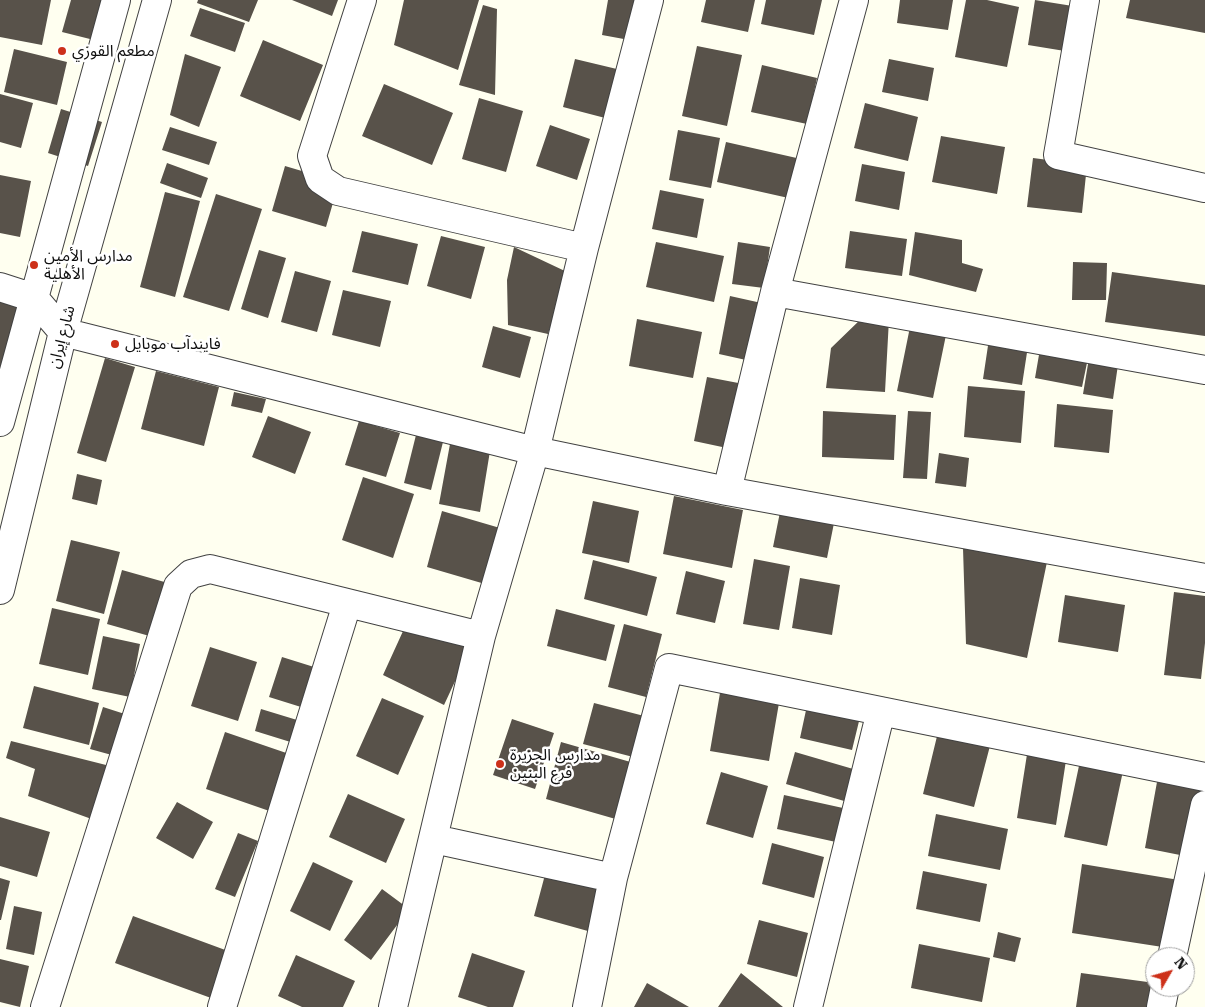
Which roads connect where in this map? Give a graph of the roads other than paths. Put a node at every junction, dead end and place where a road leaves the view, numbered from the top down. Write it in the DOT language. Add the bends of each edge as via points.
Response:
graph roads {
  1 [pos="116,0"];
  2 [pos="157,0"];
  3 [pos="362,0"];
  4 [pos="649,0"];
  5 [pos="854,0"];
  6 [pos="1085,0"];
  7 [pos="1205,188"];
  8 [pos="584,248"];
  9 [pos="0,287"];
  10 [pos="775,292"];
  11 [pos="34,298"];
  12 [pos="63,332"];
  13 [pos="1205,370"];
  14 [pos="0,422"];
  15 [pos="535,450"];
  16 [pos="727,491"];
  17 [pos="1205,578"];
  18 [pos="0,590"];
  19 [pos="347,604"];
  20 [pos="481,636"];
  21 [pos="880,712"];
  22 [pos="1205,777"];
  23 [pos="1205,806"];
  24 [pos="434,839"];
  25 [pos="613,878"];
  26 [pos="1174,947"];
  27 [pos="45,1007"];
  28 [pos="222,1007"];
  29 [pos="393,1007"];
  30 [pos="587,1007"];
  31 [pos="808,1007"];
  1 -- 11 [label="street"];
  2 -- 12 [label="street, شارع إيران"];
  3 -- 8 [label="street" via="312,156 320,180 338,191"];
  4 -- 8 [label="street"];
  5 -- 10 [label="street"];
  6 -- 7 [label="street" via="1058,155"];
  8 -- 15 [label="street"];
  9 -- 11 [label="street"];
  10 -- 13 [label="street"];
  10 -- 16 [label="street"];
  11 -- 12 [label="street"];
  11 -- 14 [label="street"];
  12 -- 15 [label="street"];
  12 -- 18 [label="street, شارع إيران"];
  15 -- 16 [label="street"];
  15 -- 20 [label="street"];
  16 -- 17 [label="street"];
  19 -- 20 [label="street"];
  19 -- 27 [label="street" via="210,569 191,574 178,586"];
  19 -- 28 [label="street"];
  20 -- 24 [label="street"];
  21 -- 22 [label="street"];
  21 -- 25 [label="street" via="668,668"];
  21 -- 31 [label="street"];
  23 -- 26 [label="street"];
  24 -- 25 [label="street"];
  24 -- 29 [label="street"];
  25 -- 30 [label="street"];
}
